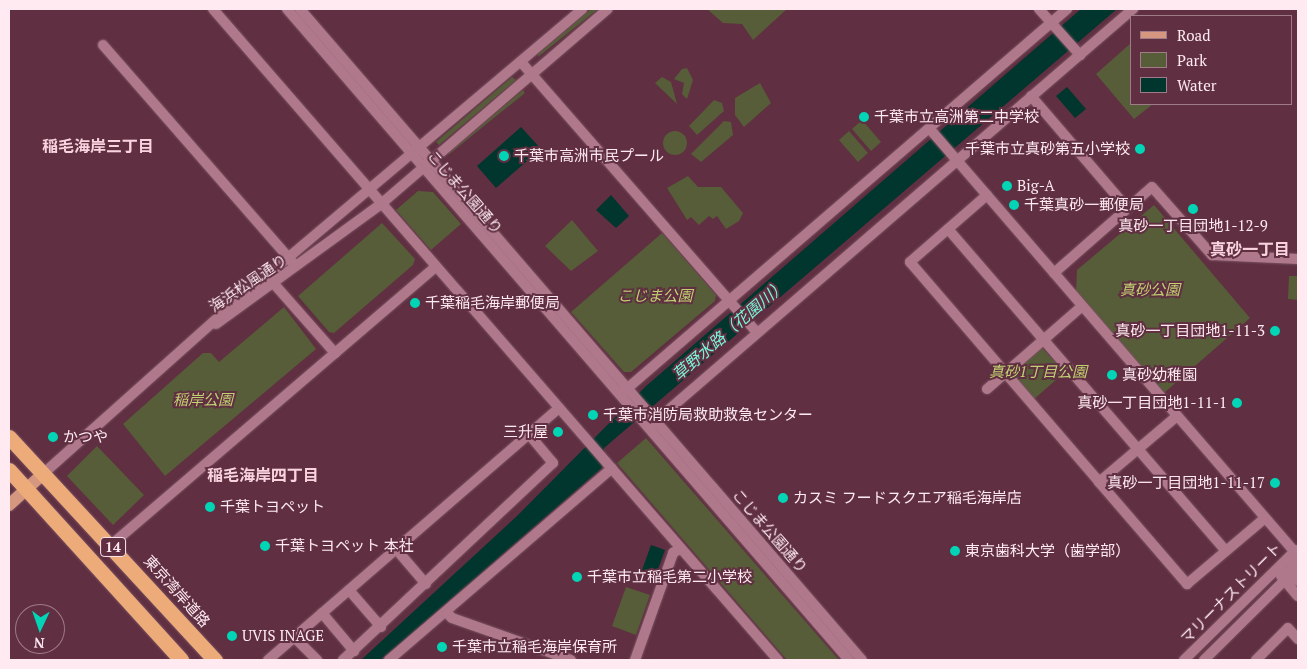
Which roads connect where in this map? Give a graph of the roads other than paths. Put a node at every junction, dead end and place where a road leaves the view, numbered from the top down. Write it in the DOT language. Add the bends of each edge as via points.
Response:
graph roads {
  1 [pos="213,9"];
  2 [pos="287,9"];
  3 [pos="300,9"];
  4 [pos="583,9"];
  5 [pos="608,9"];
  6 [pos="1039,9"];
  7 [pos="1067,9"];
  8 [pos="1133,9"];
  9 [pos="1051,22"];
  10 [pos="103,45"];
  11 [pos="1080,54"];
  12 [pos="521,62"];
  13 [pos="532,74"];
  14 [pos="1032,96"];
  15 [pos="929,128"];
  16 [pos="417,152"];
  17 [pos="957,161"];
  18 [pos="428,165"];
  19 [pos="370,191"];
  20 [pos="987,195"];
  21 [pos="381,204"];
  22 [pos="1127,208"];
  23 [pos="948,229"];
  24 [pos="289,258"];
  25 [pos="1298,259"];
  26 [pos="435,267"];
  27 [pos="297,269"];
  28 [pos="1054,273"];
  29 [pos="275,284"];
  30 [pos="728,301"];
  31 [pos="1082,306"];
  32 [pos="211,326"];
  33 [pos="756,333"];
  34 [pos="1042,340"];
  35 [pos="335,353"];
  36 [pos="1005,373"];
  37 [pos="987,389"];
  38 [pos="623,392"];
  39 [pos="559,408"];
  40 [pos="1177,416"];
  41 [pos="651,424"];
  42 [pos="529,434"];
  43 [pos="9,437"];
  44 [pos="9,448"];
  45 [pos="1138,449"];
  46 [pos="610,466"];
  47 [pos="9,470"];
  48 [pos="43,474"];
  49 [pos="1099,482"];
  50 [pos="28,488"];
  51 [pos="9,505"];
  52 [pos="1265,518"];
  53 [pos="111,545"];
  54 [pos="681,548"];
  55 [pos="396,549"];
  56 [pos="1296,550"];
  57 [pos="1226,551"];
  58 [pos="1277,568"];
  59 [pos="1296,573"];
  60 [pos="106,576"];
  61 [pos="1284,581"];
  62 [pos="426,584"];
  63 [pos="349,590"];
  64 [pos="1298,596"];
  65 [pos="446,612"];
  66 [pos="322,613"];
  67 [pos="381,627"];
  68 [pos="294,637"];
  69 [pos="1298,639"];
  70 [pos="354,651"];
  71 [pos="181,660"];
  72 [pos="215,660"];
  73 [pos="268,660"];
  74 [pos="316,660"];
  75 [pos="343,660"];
  76 [pos="389,660"];
  77 [pos="569,660"];
  78 [pos="635,660"];
  79 [pos="778,660"];
  80 [pos="848,660"];
  81 [pos="862,660"];
  82 [pos="1187,660"];
  83 [pos="1204,660"];
  84 [pos="1256,660"];
  1 -- 19 [label="street"];
  2 -- 16 [label="street, こじま公園通り"];
  3 -- 16 [label="street, こじま公園通り"];
  4 -- 12 [label="street, 海浜松風通り"];
  5 -- 13 [label="street, 海浜松風通り"];
  6 -- 9 [label="street"];
  7 -- 9 [label="street"];
  8 -- 11 [label="street"];
  9 -- 11 [label="street"];
  9 -- 15 [label="street"];
  10 -- 24 [label="street"];
  11 -- 14 [label="street"];
  12 -- 13 [label="street"];
  12 -- 16 [label="street, 海浜松風通り"];
  13 -- 18 [label="street, 海浜松風通り"];
  13 -- 30 [label="street"];
  14 -- 17 [label="street"];
  14 -- 22 [label="street"];
  15 -- 17 [label="street"];
  15 -- 30 [label="street"];
  16 -- 18 [label="street, こじま公園通り"];
  16 -- 19 [label="street, 海浜松風通り"];
  17 -- 20 [label="street"];
  17 -- 33 [label="street"];
  18 -- 21 [label="street, 海浜松風通り"];
  18 -- 38 [label="street, こじま公園通り"];
  19 -- 21 [label="street"];
  19 -- 24 [label="street, 海浜松風通り"];
  20 -- 23 [label="street"];
  20 -- 28 [label="street"];
  21 -- 26 [label="street"];
  21 -- 27 [label="street, 海浜松風通り"];
  22 -- 25 [label="street" via="1152,187 1212,255"];
  22 -- 28 [label="street"];
  23 -- 34 [label="street"];
  23 -- 36 [label="street" via="910,262"];
  24 -- 27 [label="street"];
  24 -- 32 [label="street, 海浜松風通り"];
  26 -- 35 [label="street"];
  26 -- 39 [label="street"];
  27 -- 29 [label="street, 海浜松風通り"];
  28 -- 31 [label="street"];
  29 -- 32 [label="street, 海浜松風通り"];
  29 -- 35 [label="street"];
  30 -- 33 [label="street"];
  30 -- 38 [label="street"];
  31 -- 34 [label="street"];
  31 -- 40 [label="street"];
  32 -- 48 [label="street"];
  33 -- 41 [label="street"];
  34 -- 36 [label="street"];
  34 -- 45 [label="street"];
  35 -- 53 [label="street"];
  36 -- 37 [label="street"];
  36 -- 49 [label="street"];
  38 -- 41 [label="street, こじま公園通り"];
  39 -- 42 [label="street"];
  39 -- 46 [label="street"];
  40 -- 45 [label="street"];
  40 -- 52 [label="street"];
  41 -- 80 [label="street, こじま公園通り"];
  41 -- 81 [label="street, こじま公園通り"];
  42 -- 55 [label="street"];
  42 -- 62 [label="street" via="553,463"];
  43 -- 48 [label="highway, 東京湾岸道路 / 14"];
  44 -- 50 [label="highway" via="31,474"];
  45 -- 49 [label="street"];
  45 -- 57 [label="street"];
  46 -- 54 [label="street"];
  46 -- 65 [label="street"];
  47 -- 50 [label="highway, 14"];
  48 -- 50 [label="main road"];
  48 -- 53 [label="highway, 東京湾岸道路 / 14"];
  48 -- 60 [label="highway" via="45,494"];
  49 -- 57 [label="street" via="1187,584"];
  50 -- 51 [label="main road"];
  50 -- 60 [label="highway, 14"];
  52 -- 56 [label="street"];
  52 -- 57 [label="street"];
  53 -- 72 [label="highway, 東京湾岸道路 / 14"];
  54 -- 78 [label="street" via="673,553"];
  54 -- 79 [label="street"];
  55 -- 62 [label="street"];
  55 -- 63 [label="street"];
  56 -- 58 [label="street, マリーナストリート"];
  56 -- 59 [label="street"];
  58 -- 59 [label="street"];
  58 -- 61 [label="street"];
  58 -- 82 [label="street, マリーナストリート"];
  59 -- 61 [label="street, マリーナストリート"];
  60 -- 71 [label="highway, 14"];
  61 -- 64 [label="street"];
  61 -- 83 [label="street, マリーナストリート"];
  62 -- 67 [label="street"];
  63 -- 66 [label="street"];
  63 -- 67 [label="street"];
  65 -- 76 [label="street"];
  65 -- 77 [label="street" via="452,618"];
  66 -- 68 [label="street"];
  66 -- 70 [label="street"];
  67 -- 70 [label="street"];
  68 -- 73 [label="street"];
  68 -- 74 [label="street"];
  69 -- 84 [label="street" via="1288,628"];
  70 -- 75 [label="street"];
}
